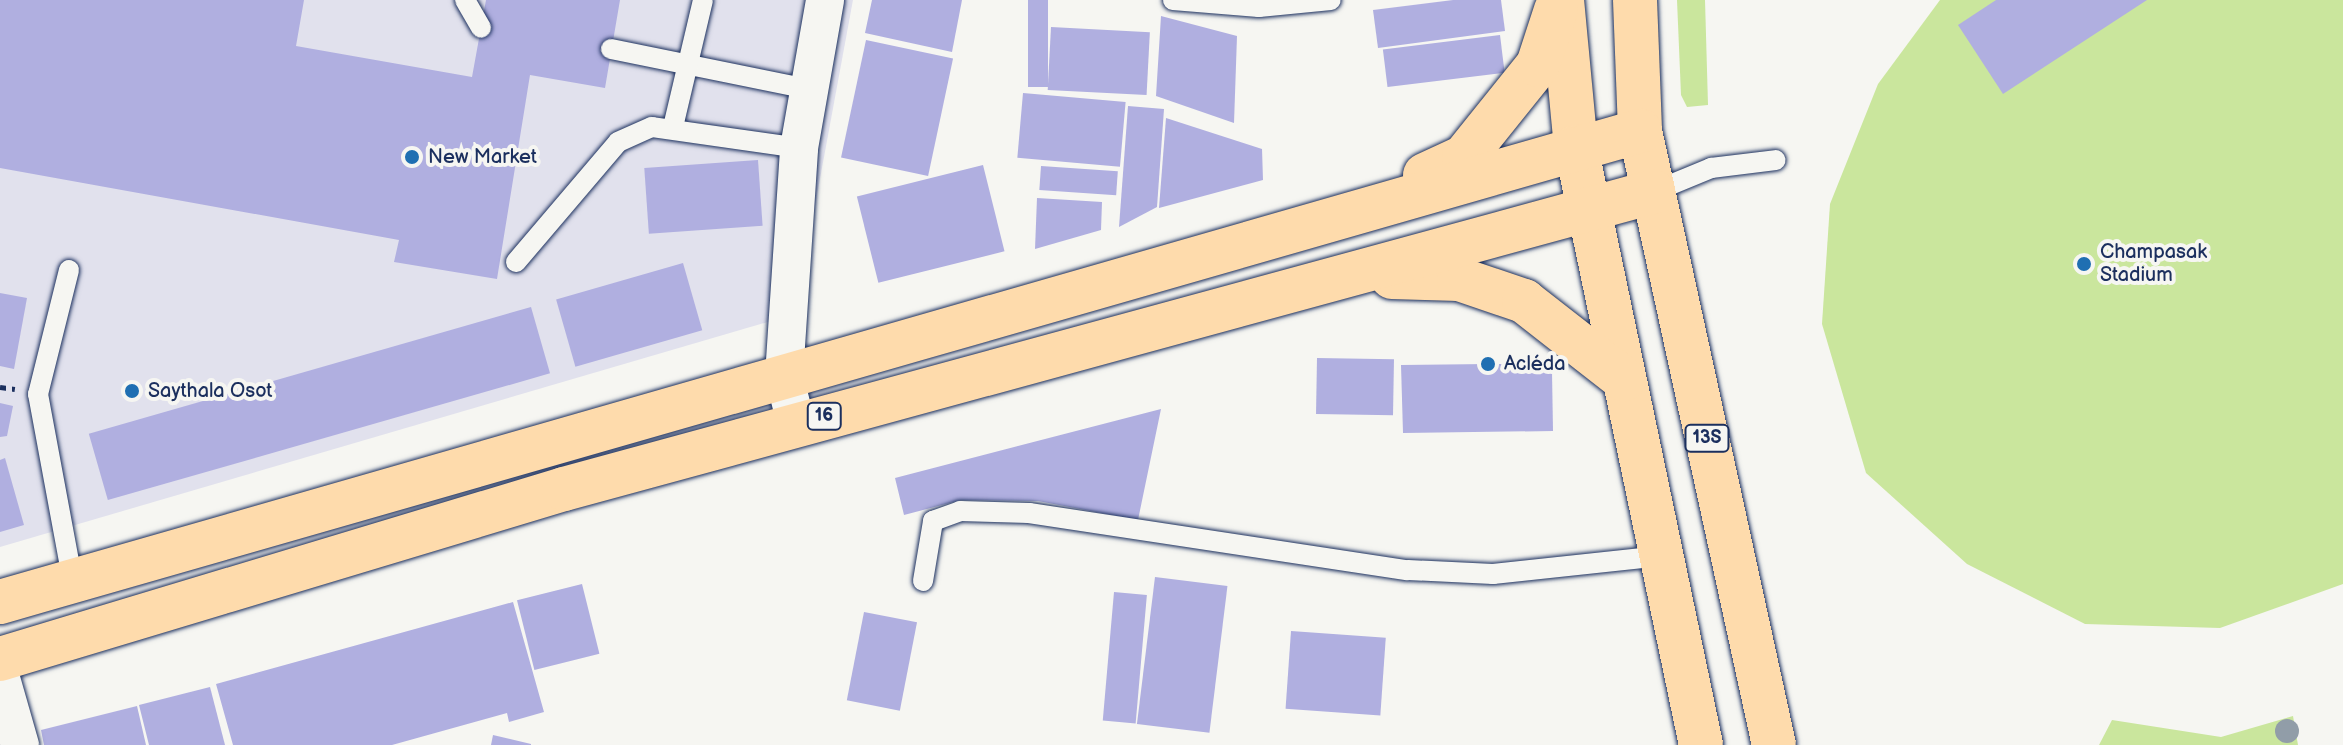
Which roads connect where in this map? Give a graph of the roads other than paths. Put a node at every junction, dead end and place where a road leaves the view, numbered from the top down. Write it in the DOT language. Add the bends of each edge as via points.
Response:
graph roads {
  1 [pos="465,0"];
  2 [pos="703,0"];
  3 [pos="825,0"];
  4 [pos="1173,0"];
  5 [pos="1331,0"];
  6 [pos="1561,0"];
  7 [pos="1635,0"];
  8 [pos="481,28"];
  9 [pos="611,49"];
  10 [pos="691,63"];
  11 [pos="808,89"];
  12 [pos="673,127"];
  13 [pos="1640,131"];
  14 [pos="1576,147"];
  15 [pos="799,148"];
  16 [pos="1776,160"];
  17 [pos="1653,192"];
  18 [pos="1589,209"];
  19 [pos="1333,217"];
  20 [pos="516,262"];
  21 [pos="69,270"];
  22 [pos="1342,276"];
  23 [pos="784,376"];
  24 [pos="1624,379"];
  25 [pos="796,423"];
  26 [pos="1661,556"];
  27 [pos="72,578"];
  28 [pos="923,581"];
  29 [pos="0,602"];
  30 [pos="0,659"];
  31 [pos="0,675"];
  32 [pos="20,745"];
  33 [pos="1701,745"];
  34 [pos="1774,745"];
  1 -- 8 [label="lane"];
  2 -- 10 [label="lane"];
  3 -- 11 [label="street"];
  4 -- 5 [label="lane" via="1259,7"];
  6 -- 14 [label="highway"];
  6 -- 19 [label="highway" via="1538,65 1464,157"];
  7 -- 13 [label="highway, 13S"];
  9 -- 10 [label="lane"];
  10 -- 11 [label="lane"];
  10 -- 12 [label="lane"];
  11 -- 15 [label="street"];
  12 -- 15 [label="lane"];
  12 -- 20 [label="lane" via="618,142"];
  13 -- 14 [label="highway"];
  13 -- 17 [label="highway, 13S"];
  14 -- 18 [label="highway"];
  14 -- 19 [label="highway"];
  15 -- 23 [label="street"];
  16 -- 17 [label="lane" via="1711,168"];
  17 -- 18 [label="highway, 16"];
  17 -- 34 [label="highway, 13S"];
  18 -- 22 [label="highway, 16"];
  18 -- 24 [label="highway"];
  19 -- 23 [label="highway"];
  21 -- 27 [label="lane" via="38,394"];
  22 -- 24 [label="highway" via="1459,279 1524,301"];
  22 -- 25 [label="highway, 16"];
  23 -- 25 [label="street"];
  23 -- 27 [label="highway"];
  24 -- 26 [label="highway"];
  25 -- 30 [label="highway, 16"];
  26 -- 28 [label="lane" via="1493,574 1408,570 1029,513 960,511 933,521"];
  26 -- 33 [label="highway"];
  27 -- 29 [label="highway"];
  31 -- 32 [label="street"];
}
